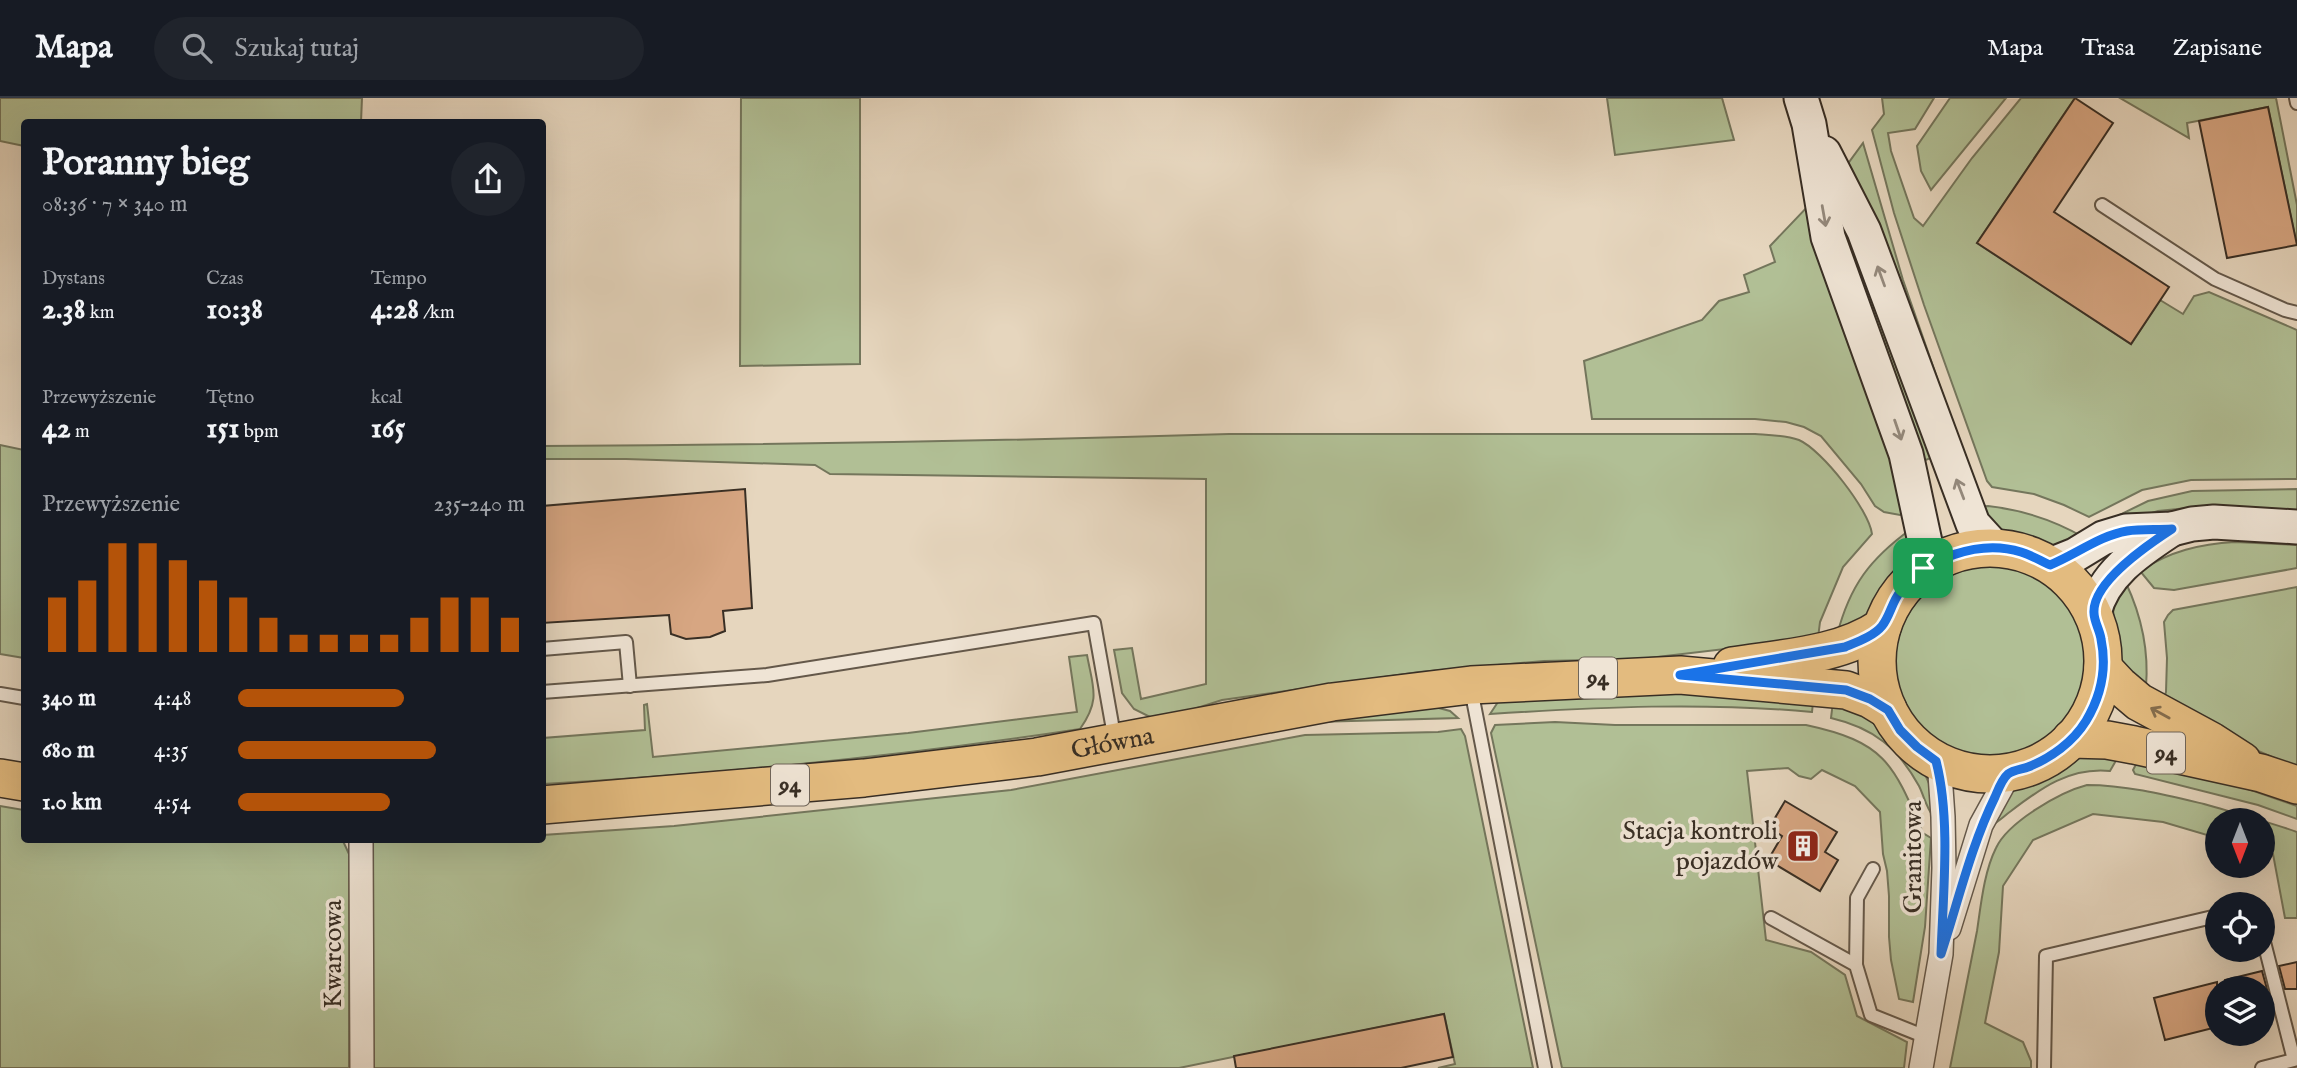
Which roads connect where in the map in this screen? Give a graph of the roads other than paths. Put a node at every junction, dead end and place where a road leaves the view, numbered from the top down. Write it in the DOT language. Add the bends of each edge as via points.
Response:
graph roads {
  1 [pos="1805,111"];
  2 [pos="2102,205"];
  3 [pos="2297,313"];
  4 [pos="2297,527"];
  5 [pos="2172,529"];
  6 [pos="1994,547"];
  7 [pos="2050,565"];
  8 [pos="1923,568"];
  9 [pos="2094,613"];
  10 [pos="1882,627"];
  11 [pos="546,649"];
  12 [pos="2104,667"];
  13 [pos="1680,675"];
  14 [pos="1471,685"];
  15 [pos="630,686"];
  16 [pos="546,692"];
  17 [pos="0,694"];
  18 [pos="21,698"];
  19 [pos="1888,710"];
  20 [pos="2071,739"];
  21 [pos="1116,743"];
  22 [pos="1936,761"];
  23 [pos="2261,773"];
  24 [pos="2009,774"];
  25 [pos="0,778"];
  26 [pos="21,782"];
  27 [pos="2297,785"];
  28 [pos="546,805"];
  29 [pos="361,843"];
  30 [pos="1873,869"];
  31 [pos="1771,918"];
  32 [pos="2205,919"];
  33 [pos="1941,954"];
  34 [pos="2269,962"];
  35 [pos="1856,965"];
  36 [pos="1926,1037"];
  37 [pos="362,1068"];
  38 [pos="1545,1068"];
  39 [pos="1921,1068"];
  40 [pos="2044,1068"];
  41 [pos="2262,1068"];
  6 -- 1 [label="main road, one-way" via="1973,524 1864,231"];
  1 -- 8 [label="main road, one-way" via="1828,237 1906,454 1925,542"];
  2 -- 3 [label="lane" via="2215,279"];
  4 -- 5 [label="main road" via="2214,522"];
  5 -- 7 [label="main road" via="2126,531"];
  5 -- 9 [label="main road" via="2123,565 2105,586"];
  6 -- 7 [label="main road, 94" via="2020,551"];
  6 -- 8 [label="main road, 94" via="1971,550"];
  7 -- 9 [label="main road, 94" via="2074,584"];
  8 -- 10 [label="main road, 94" via="1900,592"];
  9 -- 12 [label="main road, 94"];
  10 -- 13 [label="main road, Główna / 94" via="1845,647"];
  10 -- 19 [label="main road, 94" via="1877,669"];
  11 -- 15 [label="lane" via="626,642"];
  12 -- 20 [label="main road, 94" via="2094,706"];
  23 -- 12 [label="main road, 94, one-way" via="2139,702"];
  13 -- 14 [label="main road, Główna / 94"];
  13 -- 19 [label="main road, Główna / 94" via="1846,690"];
  14 -- 21 [label="main road, Główna / 94" via="1332,702"];
  14 -- 38 [label="lane"];
  15 -- 16 [label="lane"];
  15 -- 21 [label="lane" via="767,675 1094,623"];
  17 -- 18 [label="lane"];
  19 -- 22 [label="main road, 94" via="1900,730"];
  20 -- 23 [label="main road, 94" via="2107,740"];
  20 -- 24 [label="main road, 94" via="2052,755"];
  21 -- 28 [label="main road, Główna / 94" via="864,778"];
  22 -- 24 [label="main road, 94" via="1981,774"];
  22 -- 33 [label="street, Granitowa" via="1943,817"];
  23 -- 27 [label="main road, 94"];
  24 -- 33 [label="street, Granitowa" via="1981,825"];
  25 -- 26 [label="main road"];
  29 -- 37 [label="street, Kwarcowa"];
  30 -- 35 [label="lane" via="1857,898"];
  31 -- 35 [label="lane"];
  32 -- 40 [label="lane" via="2046,956"];
  33 -- 36 [label="street, Granitowa"];
  34 -- 41 [label="lane" via="2294,1060"];
  35 -- 36 [label="lane" via="1871,1015"];
  36 -- 39 [label="street, Granitowa"];
}
